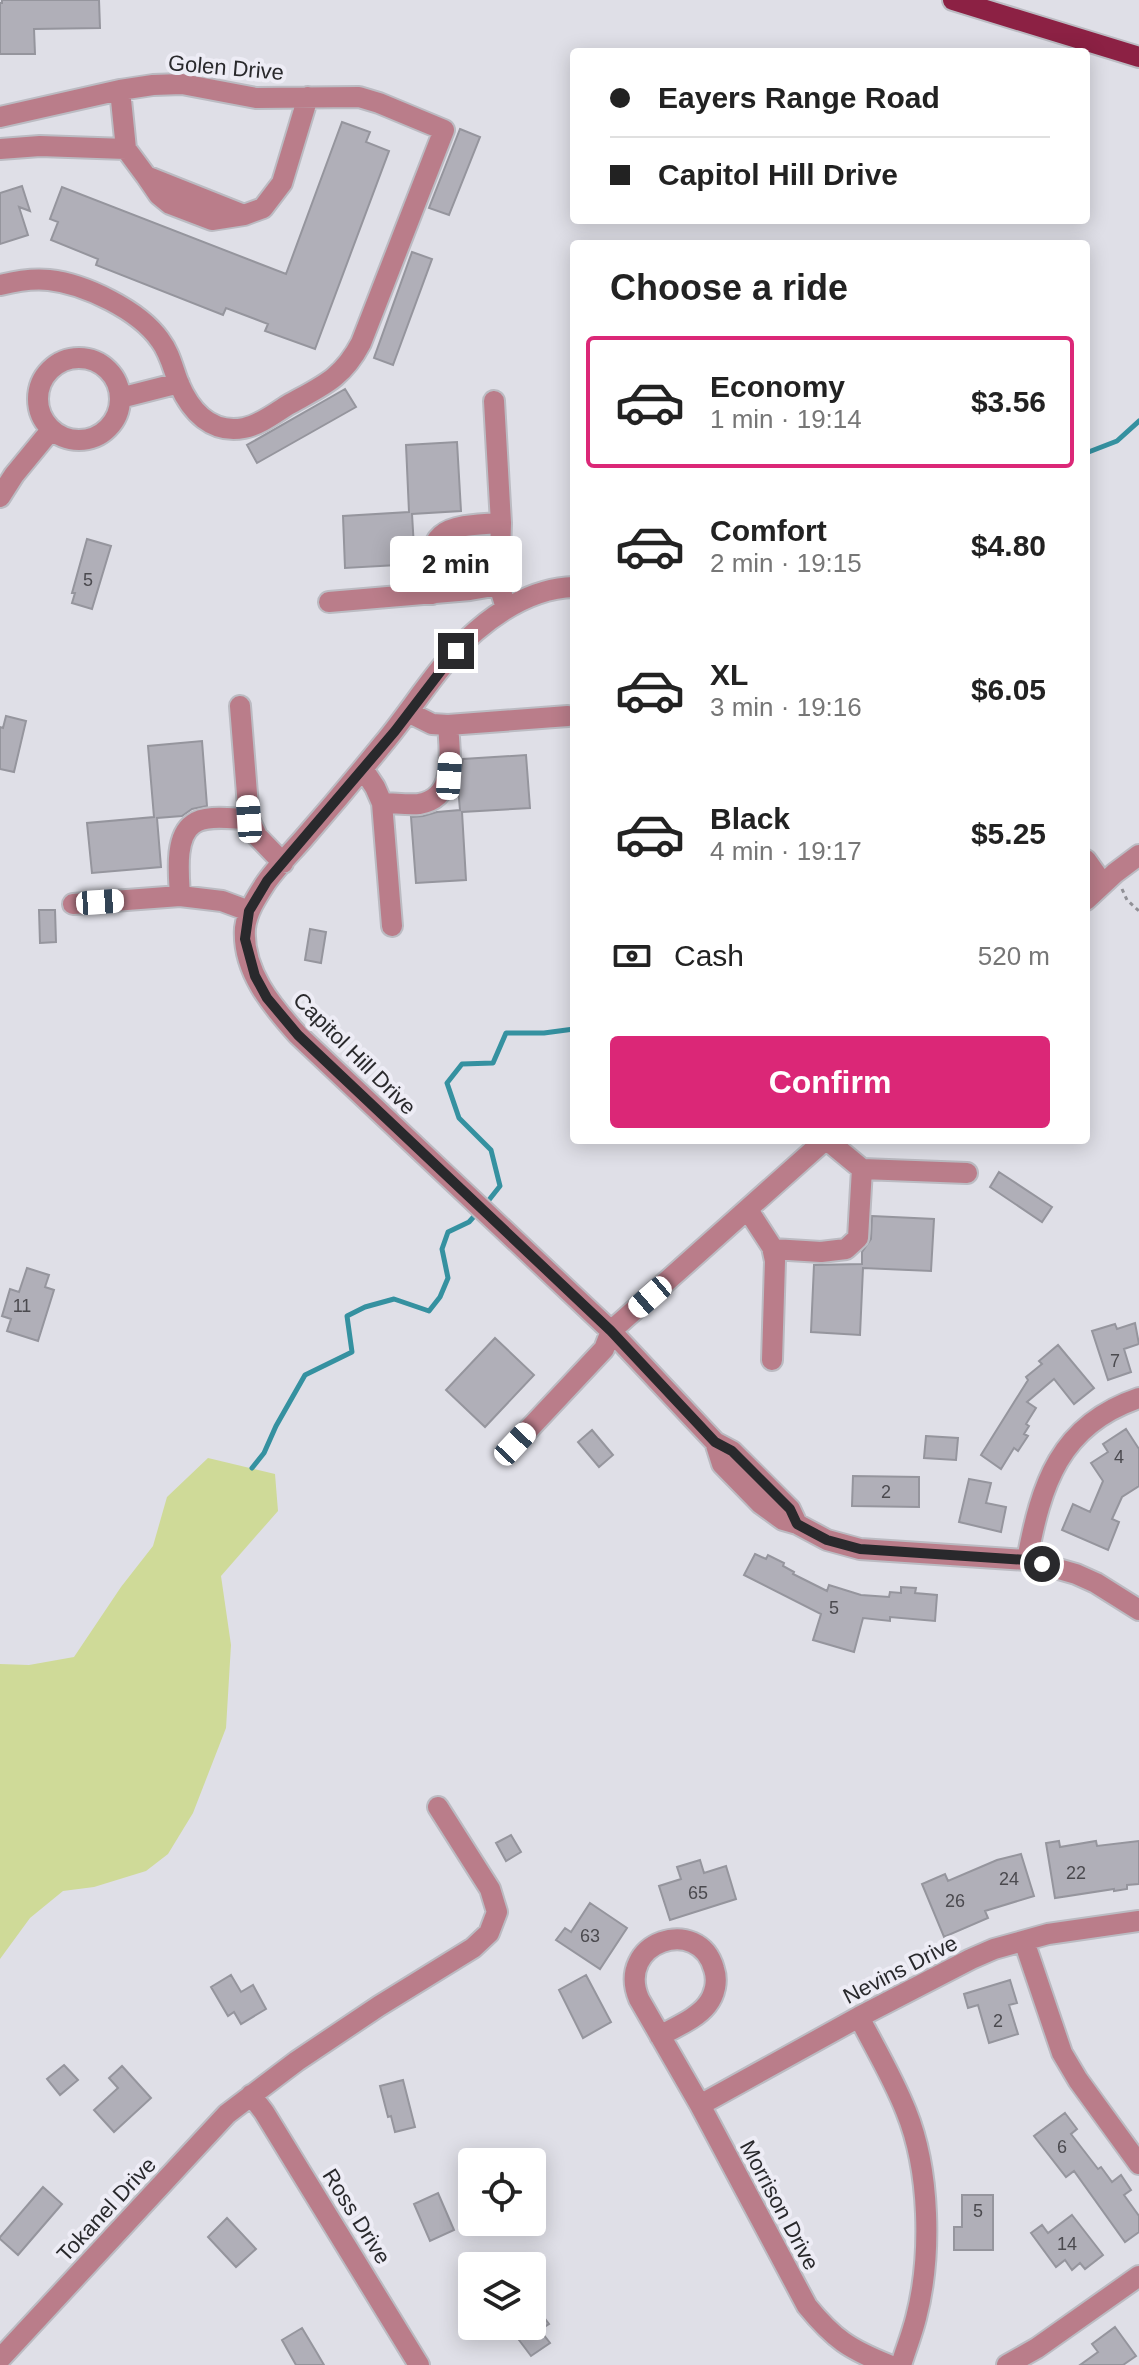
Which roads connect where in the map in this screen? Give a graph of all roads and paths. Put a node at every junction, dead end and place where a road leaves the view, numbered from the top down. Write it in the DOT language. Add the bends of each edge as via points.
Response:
graph roads {
  1 [pos="953,0"];
  2 [pos="1139,57"];
  3 [pos="120,90"];
  4 [pos="308,97"];
  5 [pos="0,117"];
  6 [pos="0,149"];
  7 [pos="126,149"];
  8 [pos="0,285"];
  9 [pos="179,383"];
  10 [pos="120,398"];
  11 [pos="494,401"];
  12 [pos="51,430"];
  13 [pos="0,497"];
  14 [pos="501,523"];
  15 [pos="499,585"];
  16 [pos="570,587"];
  17 [pos="432,594"];
  18 [pos="329,602"];
  19 [pos="506,608"];
  20 [pos="240,706"];
  21 [pos="408,712"];
  22 [pos="568,716"];
  23 [pos="448,725"];
  24 [pos="363,769"];
  25 [pos="382,803"];
  26 [pos="249,819"];
  27 [pos="1139,855"];
  28 [pos="283,863"];
  29 [pos="1090,863"];
  30 [pos="1109,878"];
  31 [pos="180,896"];
  32 [pos="1090,896"];
  33 [pos="73,904"];
  34 [pos="249,911"];
  35 [pos="1139,911"];
  36 [pos="392,926"];
  37 [pos="822,1144"];
  38 [pos="831,1144"];
  39 [pos="862,1169"];
  40 [pos="967,1173"];
  41 [pos="748,1210"];
  42 [pos="773,1249"];
  43 [pos="611,1331"];
  44 [pos="772,1360"];
  45 [pos="1139,1398"];
  46 [pos="515,1444"];
  47 [pos="1027,1560"];
  48 [pos="1139,1610"];
  49 [pos="438,1807"];
  50 [pos="1139,1921"];
  51 [pos="1024,1941"];
  52 [pos="859,2017"];
  53 [pos="660,2036"];
  54 [pos="251,2095"];
  55 [pos="700,2105"];
  56 [pos="1139,2164"];
  57 [pos="1139,2276"];
  58 [pos="0,2359"];
  59 [pos="419,2365"];
  60 [pos="889,2365"];
  61 [pos="901,2365"];
  62 [pos="1007,2365"];
  1 -- 2 [label="main road"];
  3 -- 4 [label="street, Golen Drive" via="182,84 256,98"];
  3 -- 5 [label="street, Golen Drive"];
  3 -- 7 [label="street"];
  4 -- 7 [label="street" via="282,183 263,208 244,215 146,176"];
  4 -- 9 [label="street, Golen Drive" via="369,100 444,130 361,343 344,371 245,428 214,425 200,417"];
  6 -- 7 [label="street"];
  8 -- 9 [label="street" via="66,283 125,308 161,341"];
  9 -- 10 [label="street"];
  10 -- 12 [label="street" via="116,417 96,437 67,439"];
  10 -- 12 [label="street" via="111,373 97,361 62,361 47,372 39,388 38,406"];
  11 -- 14 [label="street"];
  12 -- 13 [label="street"];
  14 -- 15 [label="street"];
  14 -- 17 [label="street" via="473,524 440,535 430,556"];
  15 -- 17 [label="street"];
  15 -- 19 [label="street"];
  16 -- 19 [label="street" via="537,593"];
  17 -- 18 [label="street"];
  19 -- 21 [label="street" via="456,651"];
  20 -- 26 [label="street"];
  21 -- 23 [label="street"];
  21 -- 24 [label="street"];
  22 -- 23 [label="street"];
  23 -- 25 [label="street" via="449,776 444,788 420,804"];
  24 -- 25 [label="street"];
  24 -- 28 [label="street"];
  25 -- 36 [label="street"];
  26 -- 28 [label="street" via="257,836"];
  26 -- 31 [label="street" via="194,822 180,849"];
  27 -- 30 [label="street"];
  28 -- 34 [label="street"];
  29 -- 30 [label="street"];
  30 -- 32 [label="street"];
  30 -- 35 [label="path"];
  31 -- 33 [label="street"];
  31 -- 34 [label="street" via="222,901"];
  34 -- 43 [label="street, Capitol Hill Drive" via="245,939 255,976 298,1035"];
  37 -- 41 [label="street"];
  38 -- 39 [label="street"];
  39 -- 40 [label="street"];
  39 -- 42 [label="street" via="858,1238 846,1249"];
  41 -- 42 [label="street"];
  41 -- 43 [label="street"];
  42 -- 44 [label="street"];
  43 -- 46 [label="street" via="604,1349"];
  43 -- 47 [label="street, Capitol Hill Drive" via="715,1442 722,1464 783,1520 860,1549"];
  45 -- 47 [label="street" via="1088,1426 1056,1461 1035,1515"];
  47 -- 48 [label="street, Capitol Hill Drive" via="1076,1574"];
  49 -- 54 [label="street, Tokanel Drive" via="490,1889 497,1912 489,1933"];
  50 -- 51 [label="street, Nevins Drive"];
  51 -- 52 [label="street, Nevins Drive" via="971,1959"];
  51 -- 56 [label="street" via="1062,2053"];
  52 -- 55 [label="street, Nevins Drive"];
  52 -- 61 [label="street" via="907,2113 920,2163 926,2225 917,2316"];
  53 -- 53 [label="street, Morrison Drive" via="699,2013 714,1992 710,1958 690,1941 655,1944 637,1964 636,1991"];
  53 -- 55 [label="street, Morrison Drive"];
  54 -- 58 [label="street, Tokanel Drive" via="227,2114"];
  54 -- 59 [label="street, Ross Drive"];
  55 -- 60 [label="street, Morrison Drive" via="807,2306 838,2341"];
  57 -- 62 [label="street"];
}
